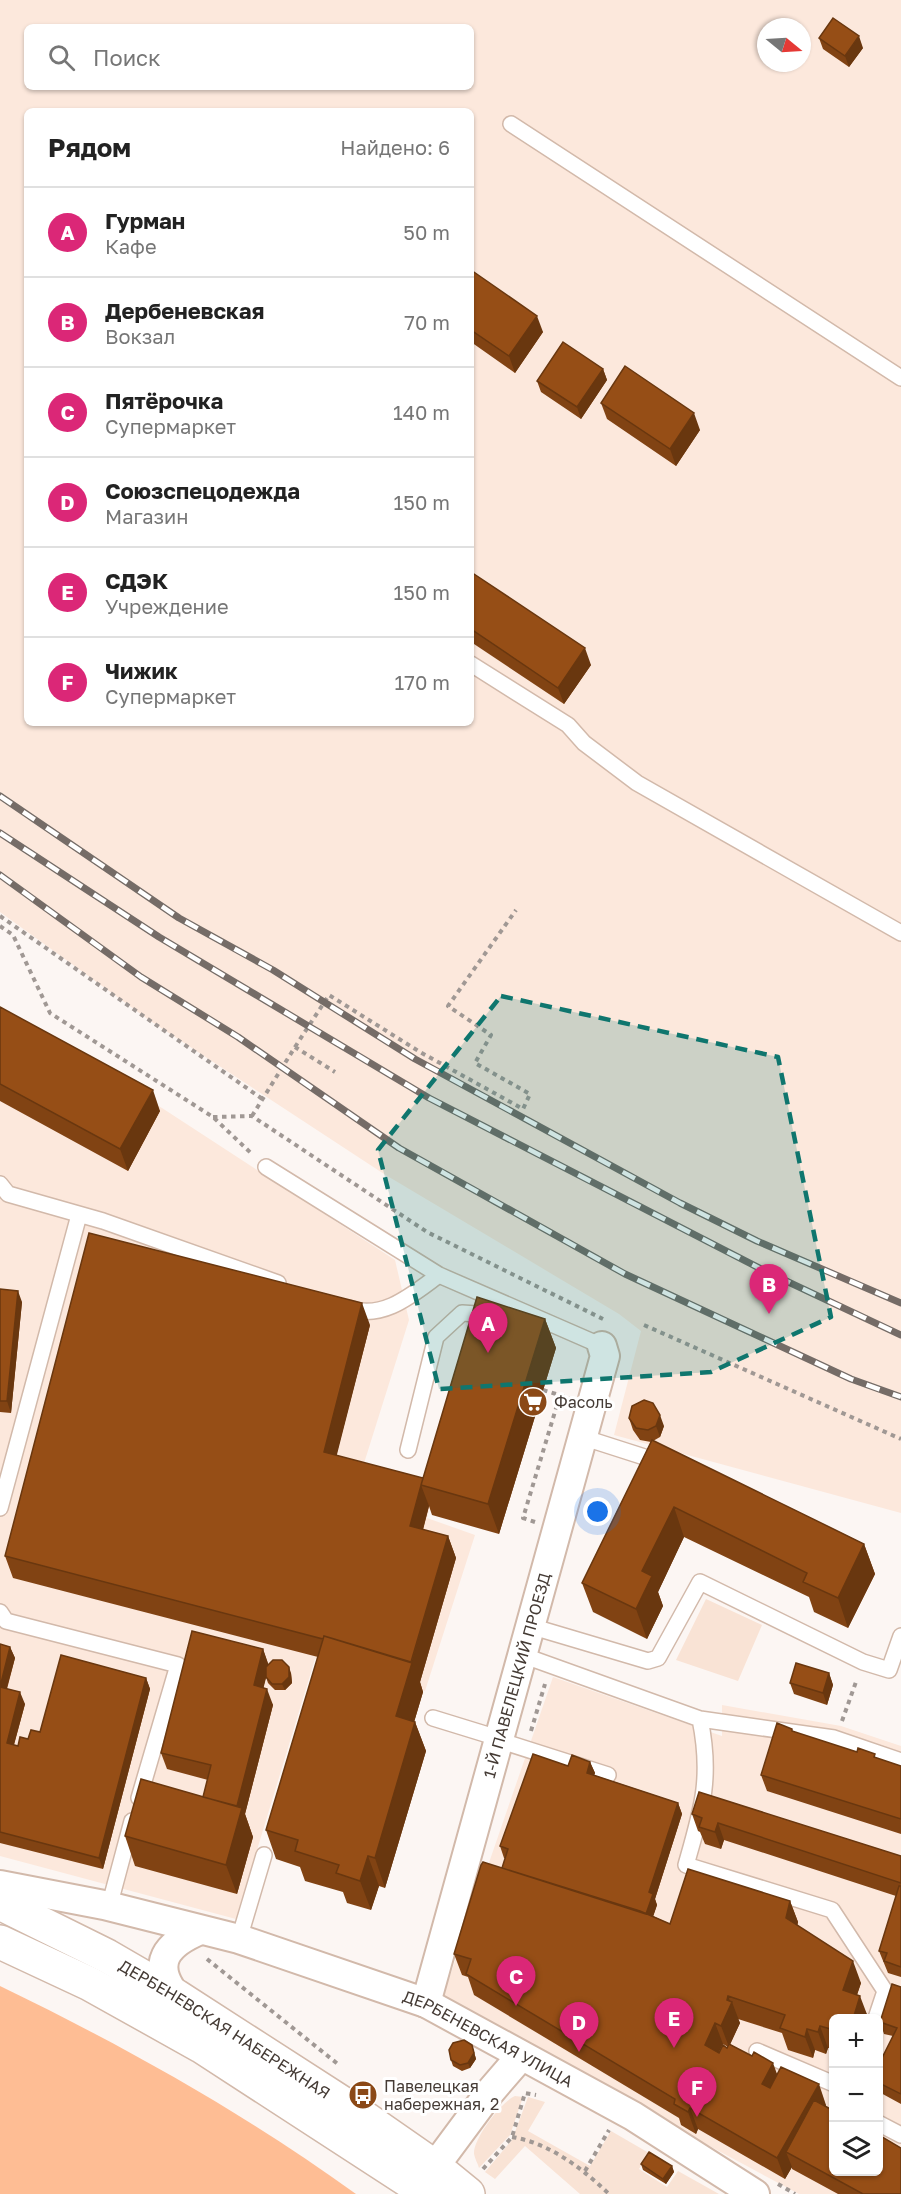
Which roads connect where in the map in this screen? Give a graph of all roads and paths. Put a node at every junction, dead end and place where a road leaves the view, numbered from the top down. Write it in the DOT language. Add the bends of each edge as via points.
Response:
graph roads {
  1 [pos="512,124"];
  2 [pos="901,378"];
  3 [pos="474,666"];
  4 [pos="516,910"];
  5 [pos="0,916"];
  6 [pos="0,926"];
  7 [pos="901,933"];
  8 [pos="295,1047"];
  9 [pos="335,1072"];
  10 [pos="261,1098"];
  11 [pos="252,1116"];
  12 [pos="213,1117"];
  13 [pos="266,1167"];
  14 [pos="3,1192"];
  15 [pos="79,1215"];
  16 [pos="440,1275"];
  17 [pos="294,1289"];
  18 [pos="328,1301"];
  19 [pos="535,1318"];
  20 [pos="644,1325"];
  21 [pos="606,1335"];
  22 [pos="582,1437"];
  23 [pos="901,1439"];
  24 [pos="408,1450"];
  25 [pos="660,1462"];
  26 [pos="0,1509"];
  27 [pos="0,1612"];
  28 [pos="531,1626"];
  29 [pos="901,1636"];
  30 [pos="522,1655"];
  31 [pos="863,1662"];
  32 [pos="895,1672"];
  33 [pos="433,1718"];
  34 [pos="700,1719"];
  35 [pos="834,1738"];
  36 [pos="498,1739"];
  37 [pos="901,1761"];
  38 [pos="608,1774"];
  39 [pos="264,1855"];
  40 [pos="0,1885"];
  41 [pos="0,1903"];
  42 [pos="109,1907"];
  43 [pos="146,1916"];
  44 [pos="238,1939"];
  45 [pos="0,1942"];
  46 [pos="201,1942"];
  47 [pos="155,1966"];
  48 [pos="90,1984"];
  49 [pos="426,2003"];
  50 [pos="878,2014"];
  51 [pos="757,2051"];
  52 [pos="521,2056"];
  53 [pos="346,2070"];
  54 [pos="829,2082"];
  55 [pos="525,2093"];
  56 [pos="612,2125"];
  57 [pos="883,2125"];
  58 [pos="901,2135"];
  59 [pos="512,2137"];
  60 [pos="585,2171"];
  61 [pos="428,2182"];
  62 [pos="473,2184"];
  63 [pos="609,2194"];
  64 [pos="755,2194"];
  1 -- 2 [label="lane"];
  3 -- 7 [label="lane" via="568,725 584,743 637,783"];
  4 -- 8 [label="path" via="448,1006 491,1035 475,1063 530,1094 523,1109 420,1052 329,995"];
  5 -- 10 [label="path"];
  6 -- 12 [label="path" via="13,936 50,1013"];
  8 -- 9 [label="path"];
  8 -- 10 [label="path"];
  10 -- 11 [label="path"];
  11 -- 12 [label="path"];
  11 -- 21 [label="path" via="427,1232 562,1297"];
  12 -- 13 [label="path"];
  13 -- 16 [label="lane"];
  14 -- 15 [label="lane"];
  15 -- 17 [label="lane"];
  15 -- 26 [label="lane"];
  16 -- 18 [label="lane" via="396,1305 374,1311 362,1313"];
  16 -- 19 [label="lane"];
  19 -- 21 [label="lane"];
  19 -- 24 [label="lane" via="462,1313 436,1336"];
  20 -- 23 [label="path"];
  21 -- 22 [label="street, 1-Й ПАВЕЛЕЦКИЙ ПРОЕЗД" via="605,1356"];
  22 -- 25 [label="lane"];
  22 -- 28 [label="street, 1-Й ПАВЕЛЕЦКИЙ ПРОЕЗД"];
  27 -- 42 [label="lane" via="6,1621 178,1665"];
  28 -- 30 [label="street, 1-Й ПАВЕЛЕЦКИЙ ПРОЕЗД"];
  28 -- 31 [label="lane" via="648,1661 658,1658 700,1582"];
  29 -- 32 [label="lane"];
  30 -- 34 [label="lane"];
  30 -- 36 [label="street, 1-Й ПАВЕЛЕЦКИЙ ПРОЕЗД"];
  31 -- 32 [label="lane"];
  31 -- 35 [label="path"];
  33 -- 36 [label="lane"];
  34 -- 35 [label="lane"];
  34 -- 50 [label="lane" via="706,1750 704,1805 686,1865 832,1910 885,1991"];
  35 -- 37 [label="lane"];
  36 -- 38 [label="lane"];
  36 -- 49 [label="street, 1-Й ПАВЕЛЕЦКИЙ ПРОЕЗД" via="472,1866"];
  39 -- 44 [label="lane"];
  40 -- 42 [label="street, ДЕРБЕНЕВСКАЯ УЛИЦА"];
  41 -- 47 [label="main road, ДЕРБЕНЕВСКАЯ НАБЕРЕЖНАЯ" via="107,1956"];
  42 -- 43 [label="street, ДЕРБЕНЕВСКАЯ УЛИЦА"];
  43 -- 46 [label="street, ДЕРБЕНЕВСКАЯ УЛИЦА"];
  43 -- 47 [label="street" via="153,1937"];
  44 -- 46 [label="street, ДЕРБЕНЕВСКАЯ УЛИЦА"];
  44 -- 49 [label="street, ДЕРБЕНЕВСКАЯ УЛИЦА"];
  45 -- 48 [label="main road, ДЕРБЕНЕВСКАЯ НАБЕРЕЖНАЯ"];
  46 -- 47 [label="street" via="174,1942"];
  46 -- 53 [label="path"];
  47 -- 48 [label="street" via="113,1987"];
  47 -- 61 [label="main road, ДЕРБЕНЕВСКАЯ НАБЕРЕЖНАЯ" via="176,1996 293,2071"];
  48 -- 61 [label="main road, ДЕРБЕНЕВСКАЯ НАБЕРЕЖНАЯ"];
  49 -- 52 [label="street, ДЕРБЕНЕВСКАЯ УЛИЦА"];
  51 -- 54 [label="lane"];
  52 -- 61 [label="street" via="490,2092"];
  52 -- 64 [label="street, ДЕРБЕНЕВСКАЯ УЛИЦА" via="633,2116"];
  55 -- 59 [label="path"];
  56 -- 60 [label="path"];
  57 -- 58 [label="lane"];
  59 -- 60 [label="path" via="531,2140"];
  59 -- 62 [label="path"];
  60 -- 63 [label="path"];
  61 -- 62 [label="main road, ДЕРБЕНЕВСКАЯ НАБЕРЕЖНАЯ"];
}
